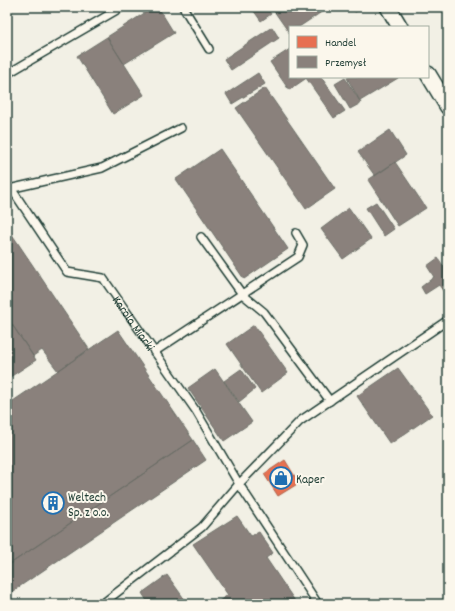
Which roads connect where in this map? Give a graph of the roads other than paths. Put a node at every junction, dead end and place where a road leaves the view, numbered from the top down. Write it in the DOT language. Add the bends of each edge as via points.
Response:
graph roads {
  1 [pos="122,7"];
  2 [pos="183,7"];
  3 [pos="388,7"];
  4 [pos="399,26"];
  5 [pos="209,49"];
  6 [pos="7,74"];
  7 [pos="429,76"];
  8 [pos="448,107"];
  9 [pos="181,128"];
  10 [pos="9,189"];
  11 [pos="296,233"];
  12 [pos="201,237"];
  13 [pos="242,294"];
  14 [pos="448,320"];
  15 [pos="154,352"];
  16 [pos="330,401"];
  17 [pos="239,484"];
  18 [pos="102,604"];
  19 [pos="318,604"];
  1 -- 6 [label="lane"];
  2 -- 5 [label="lane"];
  3 -- 4 [label="street"];
  7 -- 8 [label="street"];
  9 -- 10 [label="lane, Karola Miarki" via="102,168"];
  10 -- 15 [label="lane, Karola Miarki" via="67,272 103,278"];
  11 -- 13 [label="lane" via="303,245 298,257"];
  12 -- 13 [label="lane"];
  13 -- 15 [label="lane"];
  13 -- 16 [label="lane" via="264,312"];
  14 -- 16 [label="lane"];
  15 -- 17 [label="lane, Karola Miarki" via="196,411"];
  16 -- 17 [label="lane" via="300,421"];
  17 -- 18 [label="lane" via="202,527"];
  17 -- 19 [label="lane, Karola Miarki"];
}
